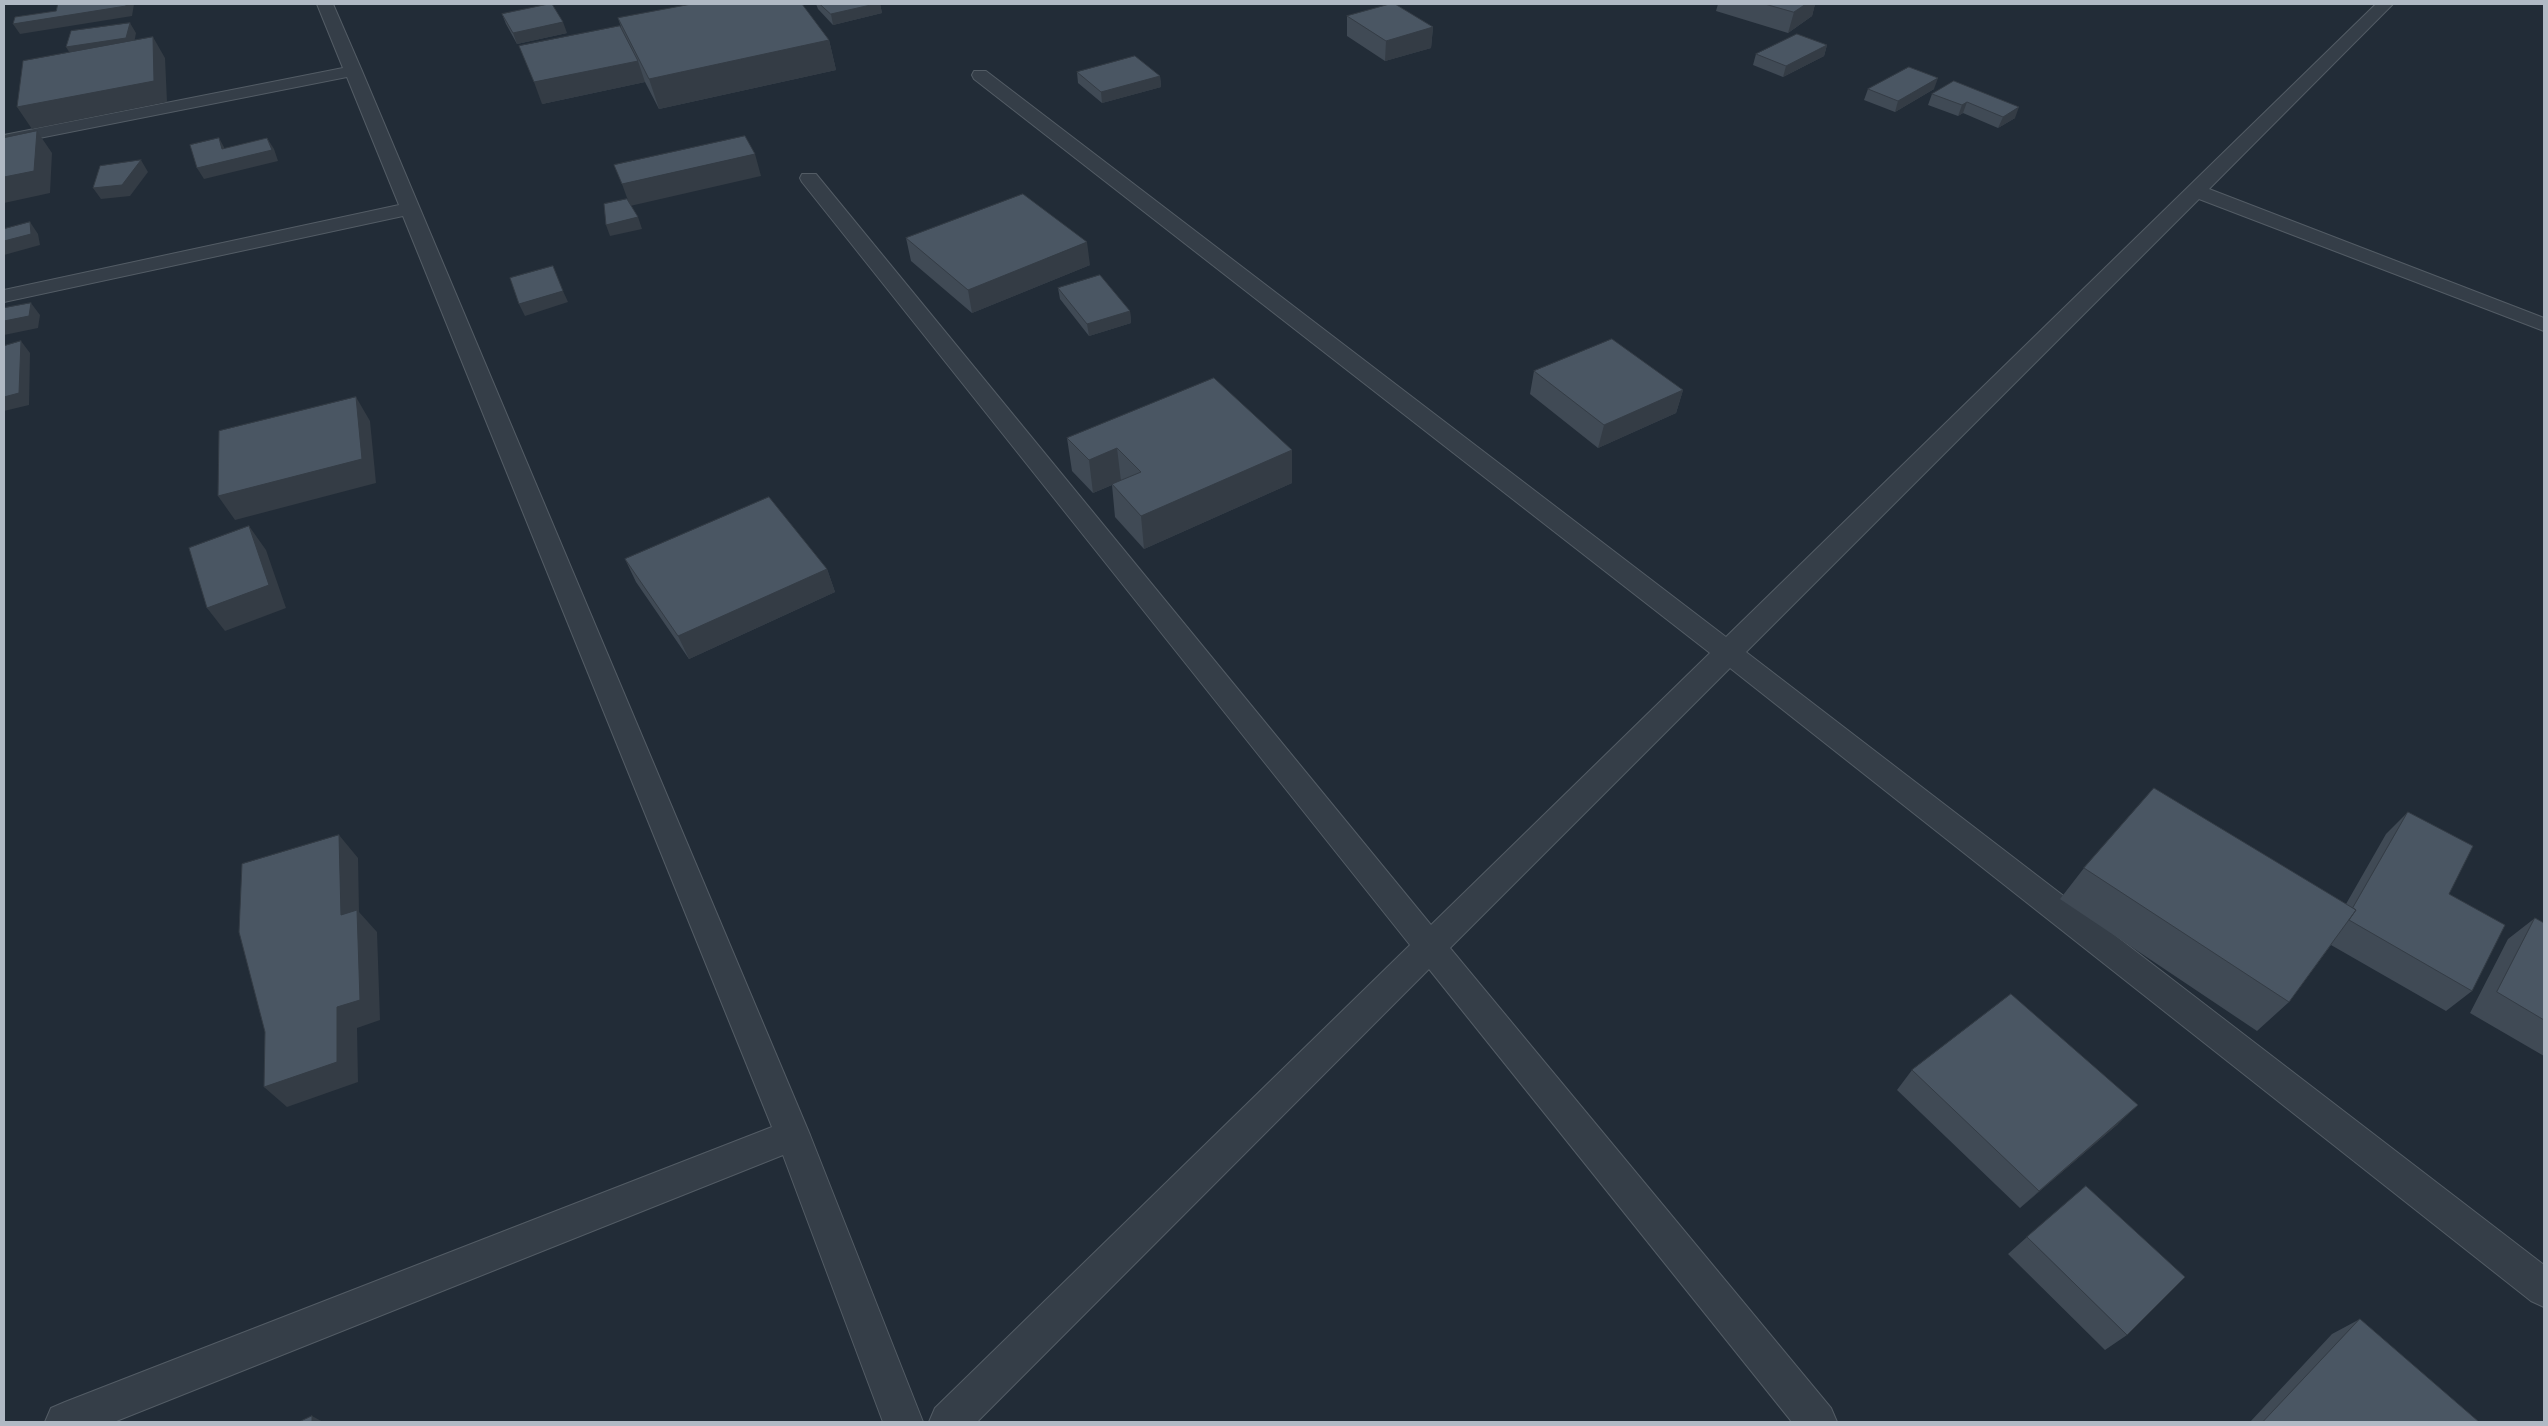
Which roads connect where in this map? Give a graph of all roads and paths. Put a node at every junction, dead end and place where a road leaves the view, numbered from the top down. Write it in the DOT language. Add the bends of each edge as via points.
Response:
graph roads {
  1 [pos="325,4"];
  2 [pos="2386,4"];
  3 [pos="354,71"];
  4 [pos="980,75"];
  5 [pos="4,140"];
  6 [pos="809,178"];
  7 [pos="2196,191"];
  8 [pos="410,209"];
  9 [pos="4,296"];
  10 [pos="2544,325"];
  11 [pos="1729,653"];
  12 [pos="1430,947"];
  13 [pos="793,1136"];
  14 [pos="2544,1288"];
  15 [pos="65,1422"];
  16 [pos="904,1422"];
  17 [pos="949,1422"];
  18 [pos="1817,1422"];
  1 -- 3 [label="street"];
  2 -- 7 [label="street"];
  3 -- 5 [label="street"];
  3 -- 8 [label="street"];
  4 -- 11 [label="street"];
  6 -- 12 [label="street"];
  7 -- 10 [label="street"];
  7 -- 11 [label="street"];
  8 -- 9 [label="street"];
  8 -- 13 [label="street"];
  11 -- 12 [label="street"];
  11 -- 14 [label="street"];
  12 -- 17 [label="street"];
  12 -- 18 [label="street"];
  13 -- 15 [label="street"];
  13 -- 16 [label="street"];
}
